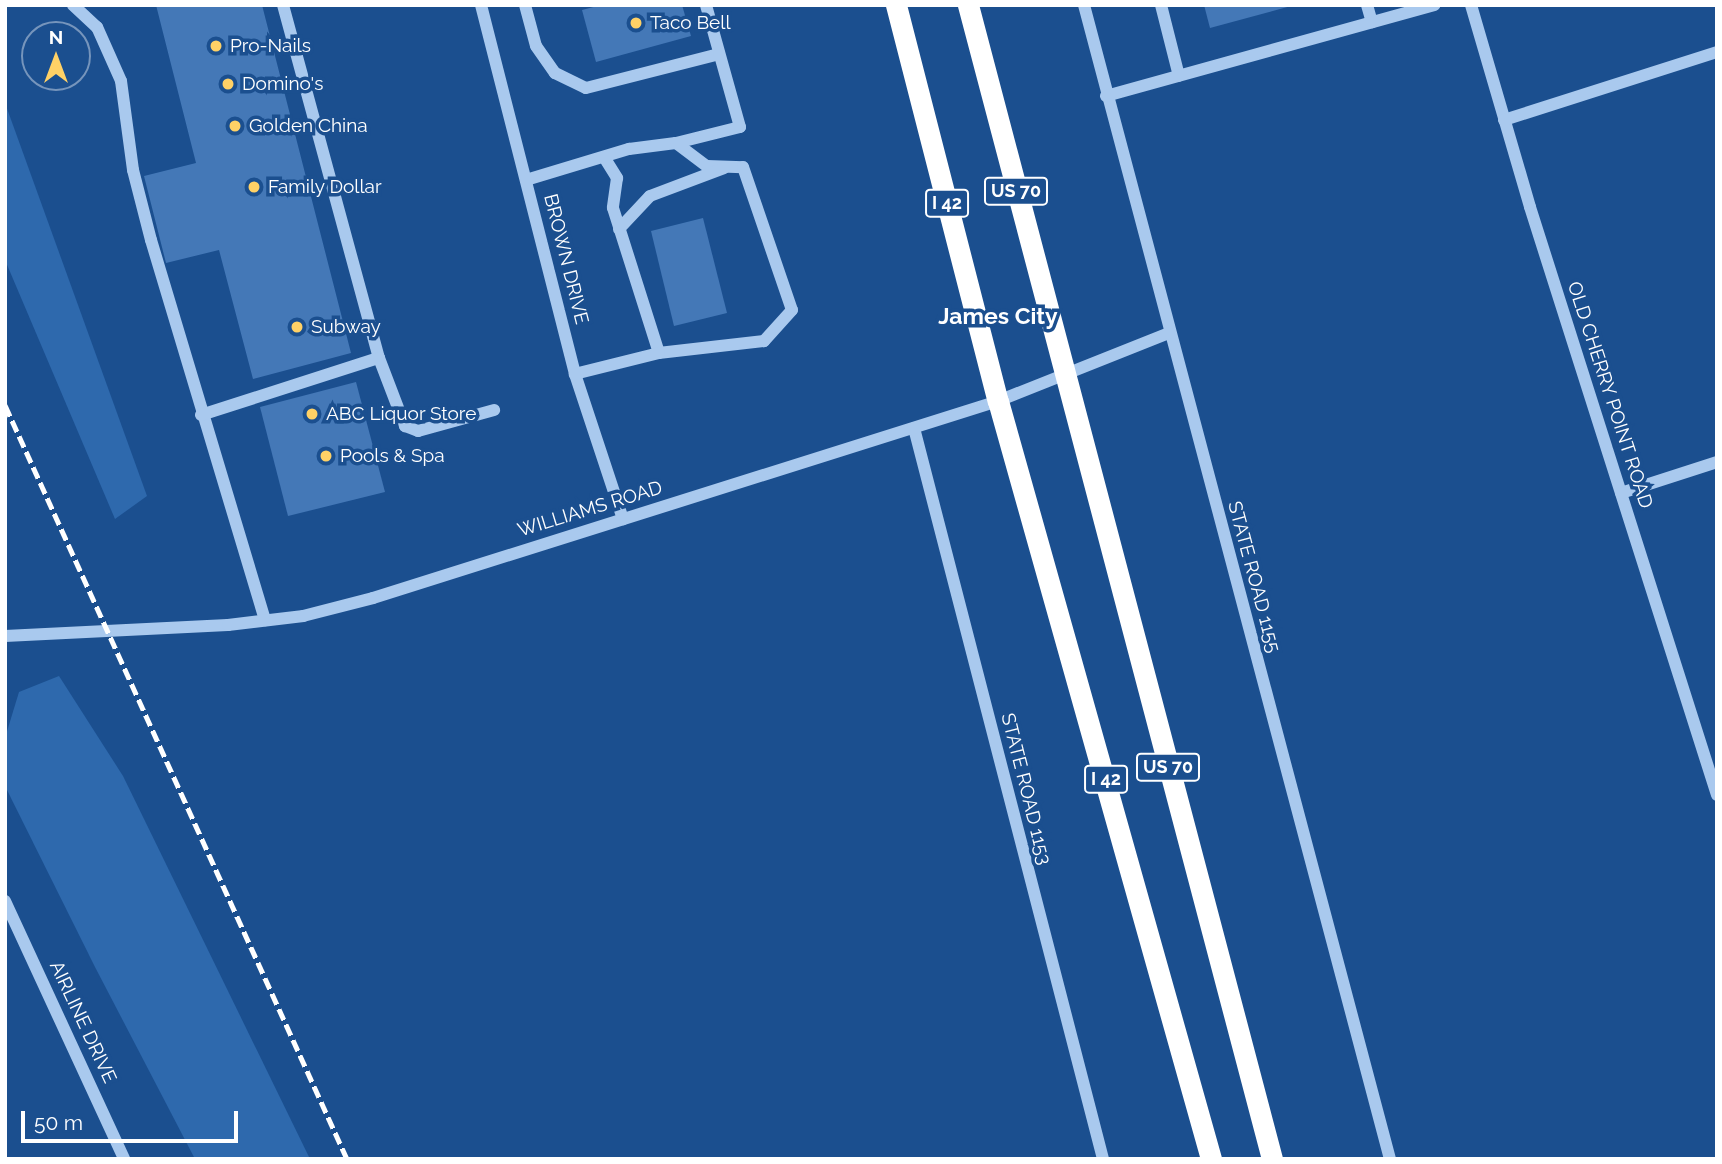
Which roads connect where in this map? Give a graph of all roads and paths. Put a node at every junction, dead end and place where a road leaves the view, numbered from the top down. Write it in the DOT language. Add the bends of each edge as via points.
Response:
graph roads {
  1 [pos="73,5"];
  2 [pos="283,5"];
  3 [pos="481,5"];
  4 [pos="525,5"];
  5 [pos="706,5"];
  6 [pos="895,5"];
  7 [pos="968,5"];
  8 [pos="1084,5"];
  9 [pos="1161,5"];
  10 [pos="1367,5"];
  11 [pos="1436,5"];
  12 [pos="1471,5"];
  13 [pos="1372,22"];
  14 [pos="1717,52"];
  15 [pos="719,54"];
  16 [pos="1179,76"];
  17 [pos="1106,96"];
  18 [pos="1504,120"];
  19 [pos="676,143"];
  20 [pos="604,157"];
  21 [pos="726,167"];
  22 [pos="526,180"];
  23 [pos="619,229"];
  24 [pos="1169,333"];
  25 [pos="659,354"];
  26 [pos="379,358"];
  27 [pos="575,374"];
  28 [pos="1064,376"];
  29 [pos="998,401"];
  30 [pos="494,410"];
  31 [pos="201,415"];
  32 [pos="914,428"];
  33 [pos="1717,462"];
  34 [pos="1621,493"];
  35 [pos="622,519"];
  36 [pos="265,620"];
  37 [pos="5,636"];
  38 [pos="1717,796"];
  39 [pos="5,901"];
  40 [pos="124,1159"];
  41 [pos="1103,1159"];
  42 [pos="1210,1159"];
  43 [pos="1272,1159"];
  44 [pos="1390,1159"];
  1 -- 31 [label="street" via="97,27 121,81 133,170"];
  2 -- 26 [label="street"];
  3 -- 22 [label="street, BROWN DRIVE"];
  4 -- 15 [label="street" via="536,46 555,73 586,88"];
  5 -- 15 [label="street"];
  6 -- 29 [label="highway, I 42"];
  7 -- 28 [label="highway, US 70"];
  8 -- 17 [label="street, STATE ROAD 1155"];
  9 -- 16 [label="street"];
  10 -- 13 [label="street"];
  11 -- 13 [label="street"];
  12 -- 18 [label="street, OLD CHERRY POINT ROAD"];
  13 -- 16 [label="street"];
  14 -- 18 [label="street"];
  15 -- 19 [label="street" via="740,127"];
  16 -- 17 [label="street"];
  17 -- 24 [label="street, STATE ROAD 1155"];
  18 -- 34 [label="street, OLD CHERRY POINT ROAD"];
  19 -- 20 [label="street"];
  19 -- 21 [label="street" via="707,166"];
  20 -- 22 [label="street"];
  20 -- 23 [label="street" via="617,178 613,208"];
  21 -- 23 [label="street" via="649,196"];
  21 -- 25 [label="street" via="743,167 792,310 764,341"];
  22 -- 27 [label="street, BROWN DRIVE"];
  23 -- 25 [label="street"];
  24 -- 28 [label="street, WILLIAMS ROAD"];
  24 -- 44 [label="street, STATE ROAD 1155"];
  25 -- 27 [label="street"];
  26 -- 30 [label="street" via="405,426 418,431"];
  26 -- 31 [label="street"];
  27 -- 35 [label="street, BROWN DRIVE"];
  28 -- 29 [label="street, WILLIAMS ROAD"];
  28 -- 43 [label="highway, US 70"];
  29 -- 32 [label="street, WILLIAMS ROAD"];
  29 -- 42 [label="highway, I 42"];
  31 -- 36 [label="street"];
  32 -- 35 [label="street, WILLIAMS ROAD"];
  32 -- 41 [label="street, STATE ROAD 1153"];
  33 -- 34 [label="street"];
  34 -- 38 [label="street, OLD CHERRY POINT ROAD"];
  35 -- 36 [label="street, WILLIAMS ROAD" via="373,598"];
  36 -- 37 [label="street, WILLIAMS ROAD"];
  39 -- 40 [label="street, AIRLINE DRIVE"];
}
